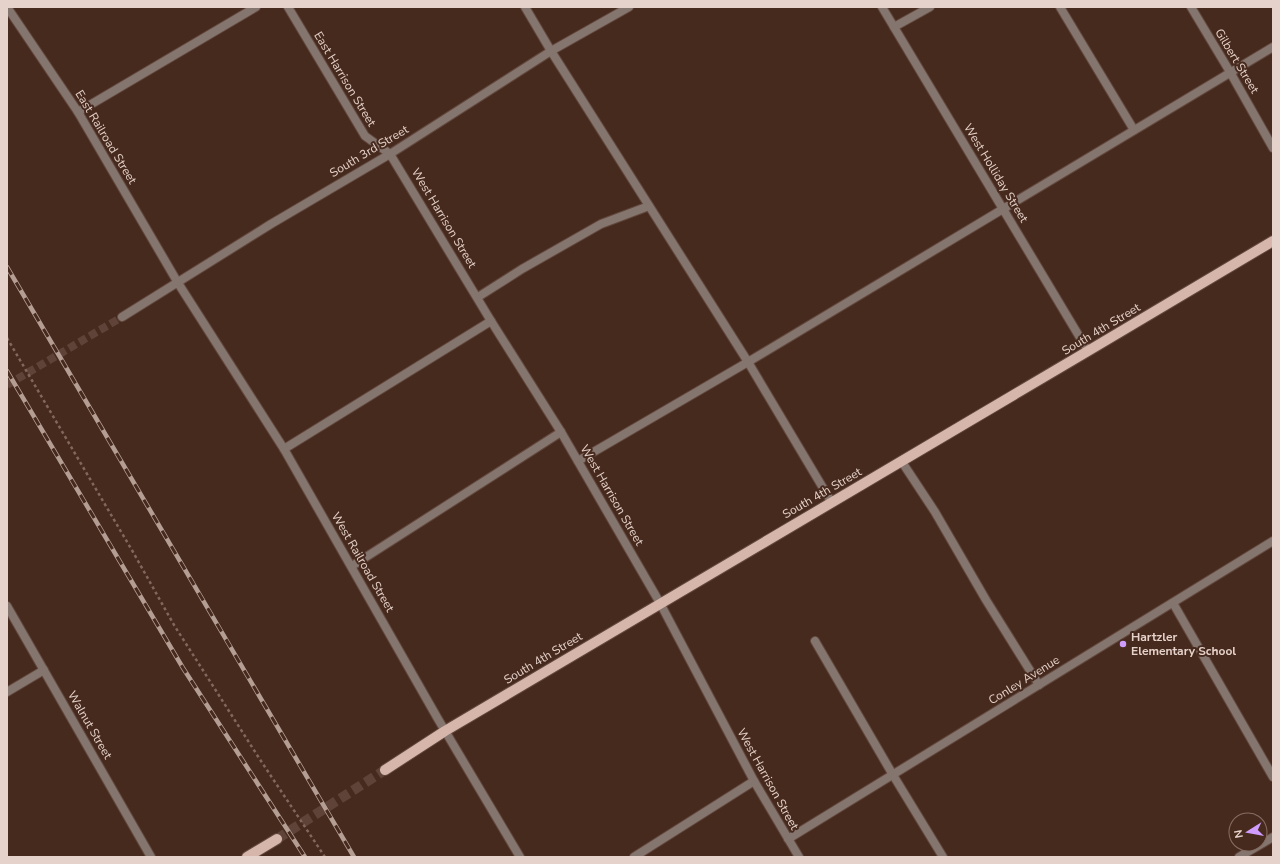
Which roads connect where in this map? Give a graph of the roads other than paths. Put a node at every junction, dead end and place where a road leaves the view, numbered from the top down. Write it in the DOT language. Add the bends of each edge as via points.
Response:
graph roads {
  1 [pos="7,7"];
  2 [pos="256,7"];
  3 [pos="288,7"];
  4 [pos="525,7"];
  5 [pos="630,7"];
  6 [pos="882,7"];
  7 [pos="930,7"];
  8 [pos="1060,7"];
  9 [pos="1191,7"];
  10 [pos="894,27"];
  11 [pos="1273,47"];
  12 [pos="551,51"];
  13 [pos="1230,72"];
  14 [pos="78,112"];
  15 [pos="1134,130"];
  16 [pos="1273,148"];
  17 [pos="390,154"];
  18 [pos="649,206"];
  19 [pos="1003,208"];
  20 [pos="1273,241"];
  21 [pos="178,283"];
  22 [pos="478,297"];
  23 [pos="122,318"];
  24 [pos="492,321"];
  25 [pos="1088,352"];
  26 [pos="748,362"];
  27 [pos="561,432"];
  28 [pos="284,449"];
  29 [pos="578,461"];
  30 [pos="902,462"];
  31 [pos="832,503"];
  32 [pos="1273,541"];
  33 [pos="352,566"];
  34 [pos="660,603"];
  35 [pos="1172,603"];
  36 [pos="7,606"];
  37 [pos="815,641"];
  38 [pos="44,670"];
  39 [pos="1039,685"];
  40 [pos="7,692"];
  41 [pos="445,731"];
  42 [pos="385,770"];
  43 [pos="893,775"];
  44 [pos="1273,777"];
  45 [pos="754,781"];
  46 [pos="1273,837"];
  47 [pos="277,839"];
  48 [pos="788,839"];
  49 [pos="252,856"];
  50 [pos="151,857"];
  51 [pos="520,857"];
  52 [pos="634,857"];
  53 [pos="799,857"];
  54 [pos="943,857"];
  55 [pos="1240,857"];
  1 -- 14 [label="street, East Railroad Street"];
  2 -- 14 [label="street"];
  3 -- 17 [label="street, East Harrison Street" via="364,136"];
  4 -- 12 [label="street"];
  5 -- 12 [label="street, South 3rd Street"];
  6 -- 10 [label="street, West Holliday Street"];
  7 -- 10 [label="street"];
  8 -- 15 [label="street"];
  9 -- 13 [label="street, Gilbert Street"];
  10 -- 19 [label="street, West Holliday Street"];
  11 -- 13 [label="street"];
  12 -- 17 [label="street, South 3rd Street"];
  12 -- 18 [label="street"];
  13 -- 15 [label="street"];
  13 -- 16 [label="street, Gilbert Street"];
  14 -- 21 [label="street, East Railroad Street"];
  15 -- 19 [label="street"];
  17 -- 21 [label="street, South 3rd Street" via="271,224"];
  17 -- 22 [label="street, West Harrison Street"];
  18 -- 22 [label="street" via="601,224"];
  18 -- 26 [label="street"];
  19 -- 25 [label="street, West Holliday Street"];
  19 -- 26 [label="street"];
  20 -- 25 [label="main road, South 4th Street"];
  21 -- 23 [label="street, South 3rd Street"];
  21 -- 28 [label="street, West Railroad Street"];
  22 -- 24 [label="street, West Harrison Street"];
  24 -- 27 [label="street, West Harrison Street"];
  24 -- 28 [label="street"];
  25 -- 30 [label="main road, South 4th Street"];
  26 -- 29 [label="street"];
  26 -- 31 [label="street"];
  27 -- 29 [label="street, West Harrison Street"];
  27 -- 33 [label="street"];
  28 -- 33 [label="street, West Railroad Street"];
  29 -- 34 [label="street, West Harrison Street"];
  30 -- 31 [label="main road, South 4th Street"];
  30 -- 39 [label="street"];
  31 -- 34 [label="main road, South 4th Street"];
  32 -- 35 [label="street, Conley Avenue"];
  33 -- 41 [label="street, West Railroad Street"];
  34 -- 41 [label="main road, South 4th Street"];
  34 -- 45 [label="street, West Harrison Street"];
  35 -- 39 [label="street, Conley Avenue"];
  35 -- 44 [label="street"];
  36 -- 38 [label="street, Walnut Street"];
  37 -- 43 [label="street"];
  38 -- 40 [label="street"];
  38 -- 50 [label="street, Walnut Street"];
  39 -- 43 [label="street, Conley Avenue"];
  41 -- 42 [label="main road, South 4th Street"];
  41 -- 51 [label="street, West Railroad Street"];
  43 -- 48 [label="street, Conley Avenue"];
  43 -- 54 [label="street"];
  45 -- 48 [label="street, West Harrison Street"];
  45 -- 52 [label="street"];
  46 -- 55 [label="street"];
  47 -- 49 [label="main road"];
  48 -- 53 [label="street, West Harrison Street"];
}
